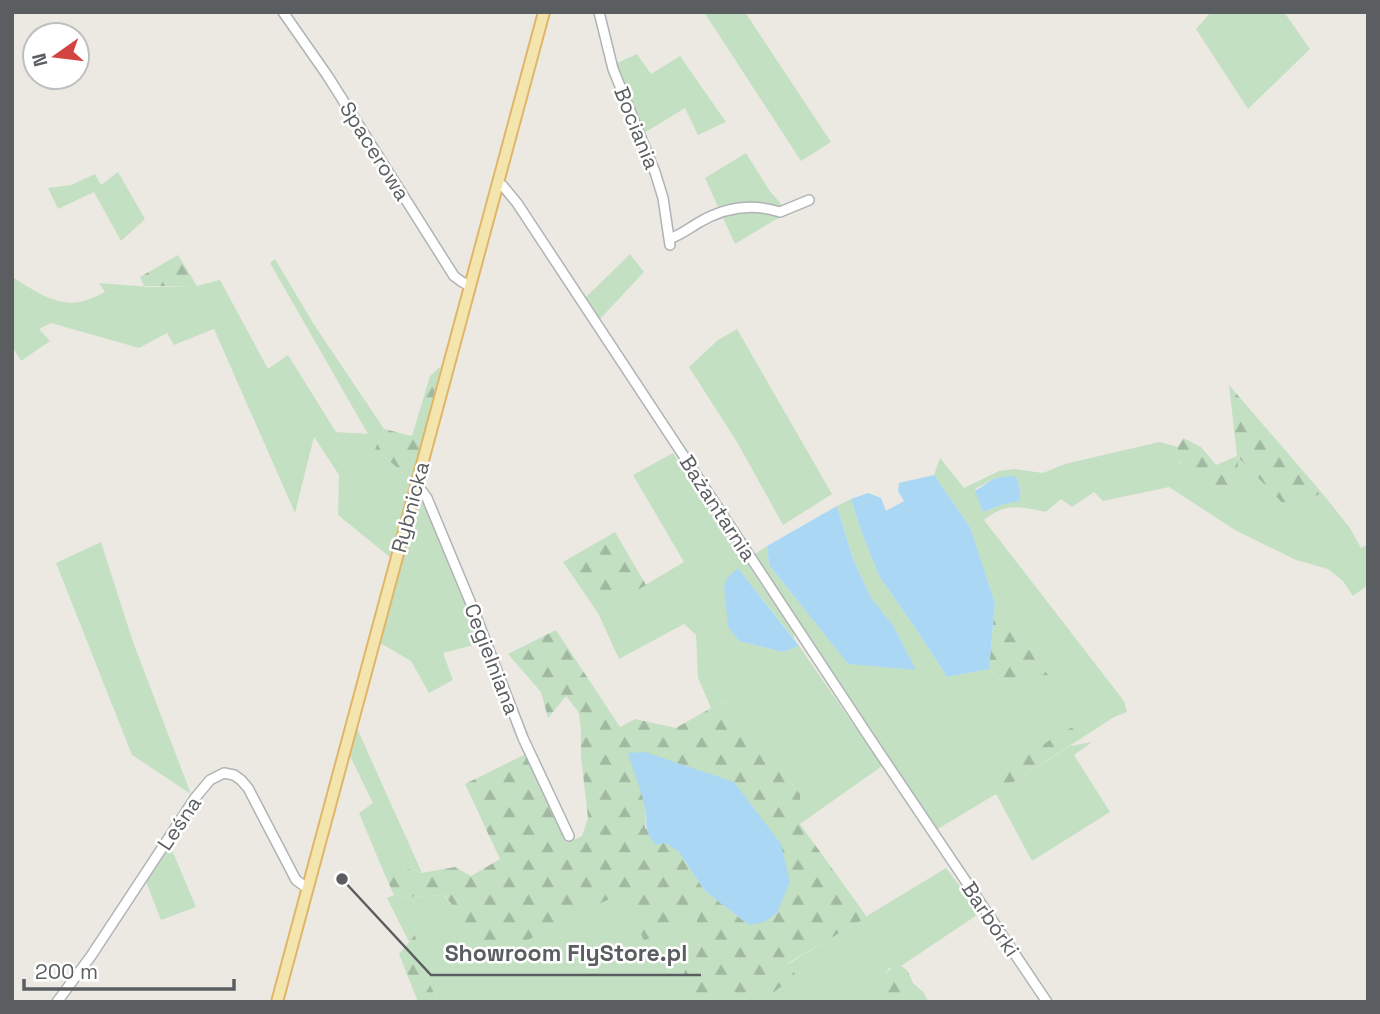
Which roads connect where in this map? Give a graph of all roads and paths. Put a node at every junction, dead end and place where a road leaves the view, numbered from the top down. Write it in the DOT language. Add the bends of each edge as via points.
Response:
graph roads {
  1 [pos="283,12"];
  2 [pos="544,12"];
  3 [pos="599,12"];
  4 [pos="498,184"];
  5 [pos="809,200"];
  6 [pos="470,286"];
  7 [pos="416,483"];
  8 [pos="937,835"];
  9 [pos="569,836"];
  10 [pos="307,887"];
  11 [pos="57,1002"];
  12 [pos="277,1002"];
  13 [pos="1047,1002"];
  1 -- 6 [label="street, Spacerowa" via="454,275"];
  2 -- 4 [label="main road, Rybnicka"];
  3 -- 5 [label="street, Bociania" via="613,69 663,198 669,242 715,214 748,206 780,212"];
  4 -- 6 [label="main road, Rybnicka"];
  4 -- 8 [label="street, Bażantarnia" via="517,203"];
  6 -- 7 [label="main road, Rybnicka"];
  7 -- 9 [label="street, Cegielniana" via="427,498 523,738"];
  7 -- 10 [label="main road, Rybnicka"];
  8 -- 13 [label="street, Barbórki"];
  10 -- 11 [label="street, Leśna" via="296,880 248,788 234,775 224,773 209,780 195,797"];
  10 -- 12 [label="main road, Rybnicka"];
}
